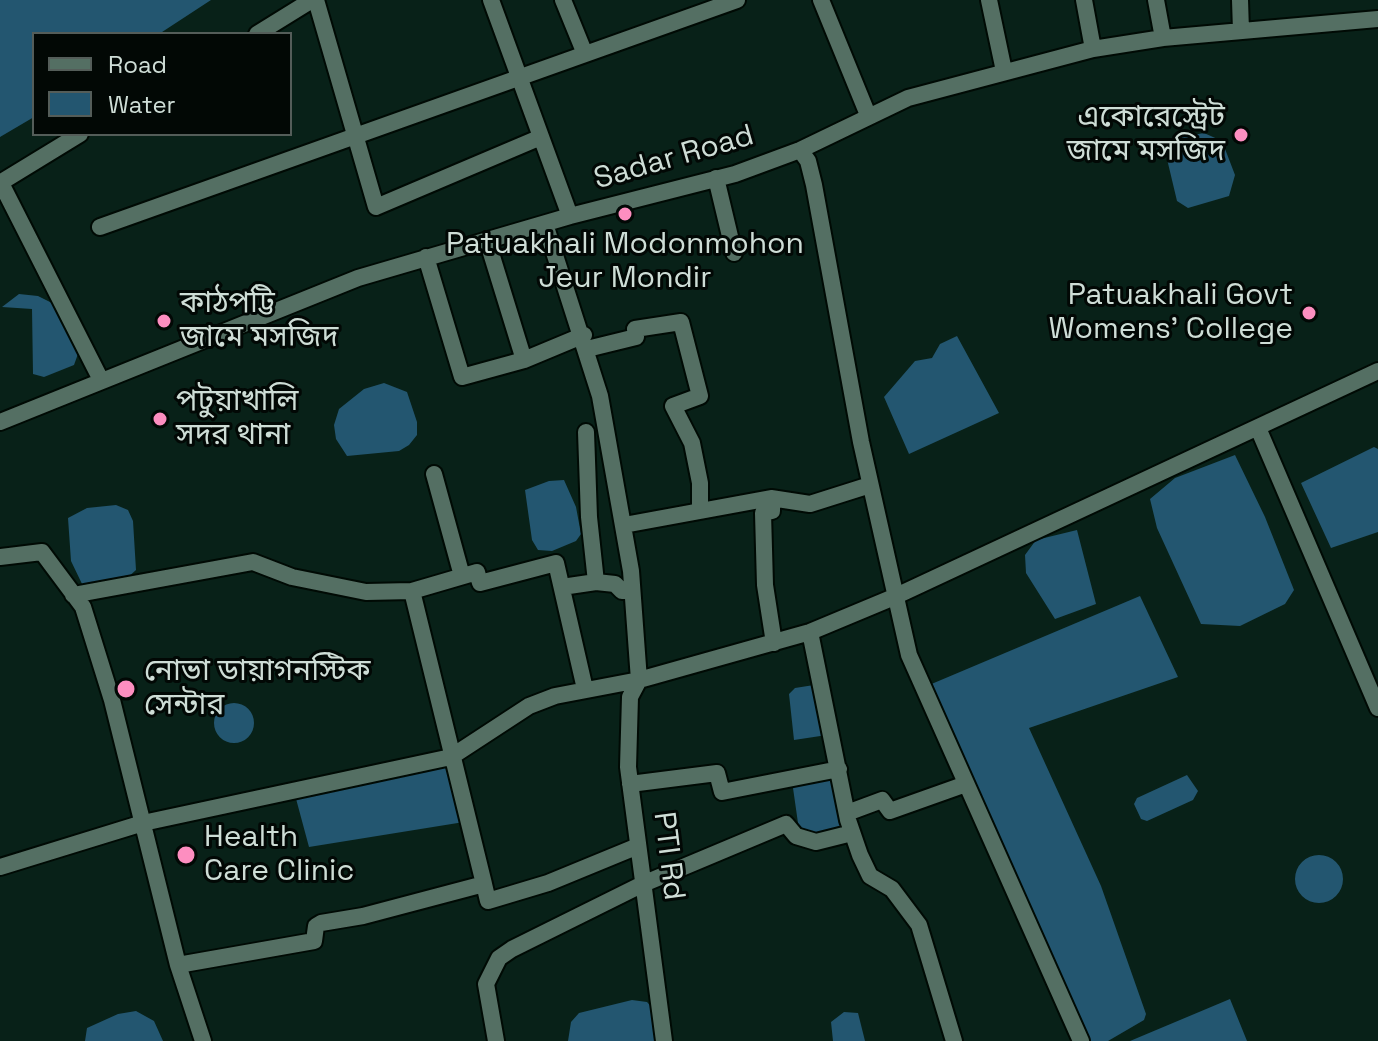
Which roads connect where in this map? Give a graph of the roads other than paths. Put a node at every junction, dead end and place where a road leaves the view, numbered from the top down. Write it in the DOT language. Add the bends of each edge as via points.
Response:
graph roads {
  1 [pos="314,0"];
  2 [pos="491,0"];
  3 [pos="563,0"];
  4 [pos="737,0"];
  5 [pos="821,0"];
  6 [pos="989,0"];
  7 [pos="1084,0"];
  8 [pos="1156,0"];
  9 [pos="1240,0"];
  10 [pos="1378,19"];
  11 [pos="1241,31"];
  12 [pos="260,32"];
  13 [pos="1163,38"];
  14 [pos="1093,49"];
  15 [pos="585,54"];
  16 [pos="1004,71"];
  17 [pos="519,77"];
  18 [pos="868,115"];
  19 [pos="77,136"];
  20 [pos="541,137"];
  21 [pos="355,138"];
  22 [pos="800,150"];
  23 [pos="716,178"];
  24 [pos="1,183"];
  25 [pos="570,216"];
  26 [pos="545,224"];
  27 [pos="100,227"];
  28 [pos="487,240"];
  29 [pos="734,253"];
  30 [pos="426,257"];
  31 [pos="585,342"];
  32 [pos="524,360"];
  33 [pos="1378,371"];
  34 [pos="101,380"];
  35 [pos="0,422"];
  36 [pos="1258,428"];
  37 [pos="586,432"];
  38 [pos="434,474"];
  39 [pos="870,485"];
  40 [pos="772,498"];
  41 [pos="700,511"];
  42 [pos="624,525"];
  43 [pos="0,557"];
  44 [pos="462,576"];
  45 [pos="596,582"];
  46 [pos="562,587"];
  47 [pos="412,591"];
  48 [pos="632,591"];
  49 [pos="73,595"];
  50 [pos="894,597"];
  51 [pos="810,632"];
  52 [pos="774,643"];
  53 [pos="639,680"];
  54 [pos="585,689"];
  55 [pos="1378,708"];
  56 [pos="451,757"];
  57 [pos="839,769"];
  58 [pos="630,784"];
  59 [pos="966,784"];
  60 [pos="847,813"];
  61 [pos="143,823"];
  62 [pos="852,833"];
  63 [pos="638,846"];
  64 [pos="0,867"];
  65 [pos="484,884"];
  66 [pos="643,884"];
  67 [pos="178,965"];
  68 [pos="203,1041"];
  69 [pos="496,1041"];
  70 [pos="664,1041"];
  71 [pos="954,1041"];
  72 [pos="1081,1041"];
  1 -- 12 [label="street"];
  1 -- 21 [label="street"];
  2 -- 17 [label="street"];
  3 -- 15 [label="street"];
  4 -- 15 [label="street"];
  5 -- 18 [label="street"];
  6 -- 16 [label="street"];
  7 -- 14 [label="street"];
  8 -- 13 [label="street"];
  9 -- 11 [label="street"];
  10 -- 11 [label="street, Sadar Road"];
  11 -- 13 [label="street, Sadar Road"];
  13 -- 14 [label="street, Sadar Road"];
  14 -- 16 [label="street, Sadar Road"];
  15 -- 17 [label="street"];
  16 -- 18 [label="street, Sadar Road"];
  17 -- 20 [label="street"];
  17 -- 21 [label="street"];
  18 -- 22 [label="street, Sadar Road"];
  19 -- 24 [label="street"];
  20 -- 21 [label="street" via="376,207"];
  20 -- 25 [label="street"];
  21 -- 27 [label="street"];
  22 -- 23 [label="street, Sadar Road"];
  22 -- 39 [label="street" via="814,185"];
  23 -- 25 [label="street, Sadar Road"];
  23 -- 29 [label="street"];
  24 -- 34 [label="street"];
  25 -- 26 [label="street, Sadar Road"];
  26 -- 28 [label="street, Sadar Road"];
  26 -- 31 [label="street"];
  28 -- 30 [label="street, Sadar Road"];
  28 -- 32 [label="street"];
  30 -- 32 [label="street" via="462,377"];
  30 -- 34 [label="street, Sadar Road" via="259,315"];
  31 -- 32 [label="street"];
  31 -- 41 [label="street" via="636,337 635,329 681,322 700,396 673,406 692,443"];
  31 -- 42 [label="street"];
  33 -- 36 [label="street"];
  34 -- 35 [label="street, Sadar Road"];
  36 -- 50 [label="street"];
  36 -- 55 [label="street"];
  37 -- 45 [label="street"];
  38 -- 44 [label="street"];
  39 -- 40 [label="street" via="810,504"];
  39 -- 50 [label="street"];
  40 -- 41 [label="street"];
  40 -- 52 [label="street" via="772,511 763,513 765,585"];
  41 -- 42 [label="street"];
  42 -- 48 [label="street"];
  43 -- 49 [label="street" via="42,552"];
  44 -- 46 [label="street" via="477,572 480,583 556,563"];
  44 -- 47 [label="street"];
  45 -- 46 [label="street"];
  45 -- 48 [label="street"];
  46 -- 54 [label="street"];
  47 -- 49 [label="street" via="366,592 292,577 253,562"];
  47 -- 56 [label="street"];
  48 -- 53 [label="street"];
  49 -- 61 [label="street" via="83,607 107,685"];
  50 -- 51 [label="street"];
  50 -- 59 [label="street" via="917,681"];
  51 -- 52 [label="street"];
  51 -- 57 [label="street"];
  52 -- 53 [label="street"];
  53 -- 54 [label="street"];
  53 -- 58 [label="street, PTI Rd" via="628,716"];
  54 -- 56 [label="street" via="529,706"];
  56 -- 61 [label="street"];
  56 -- 65 [label="street"];
  57 -- 58 [label="street" via="722,792 717,773"];
  57 -- 60 [label="street"];
  58 -- 63 [label="street, PTI Rd"];
  59 -- 60 [label="street" via="890,811 882,800"];
  59 -- 72 [label="street"];
  60 -- 62 [label="street"];
  61 -- 64 [label="street"];
  61 -- 67 [label="street"];
  62 -- 66 [label="street" via="816,842 796,836 786,824"];
  62 -- 71 [label="street" via="870,876 892,889 919,925"];
  63 -- 65 [label="street" via="488,901"];
  63 -- 66 [label="street, PTI Rd"];
  65 -- 67 [label="street" via="321,923 314,941"];
  66 -- 69 [label="street" via="499,958 486,984"];
  66 -- 70 [label="street, PTI Rd"];
  67 -- 68 [label="street"];
}
